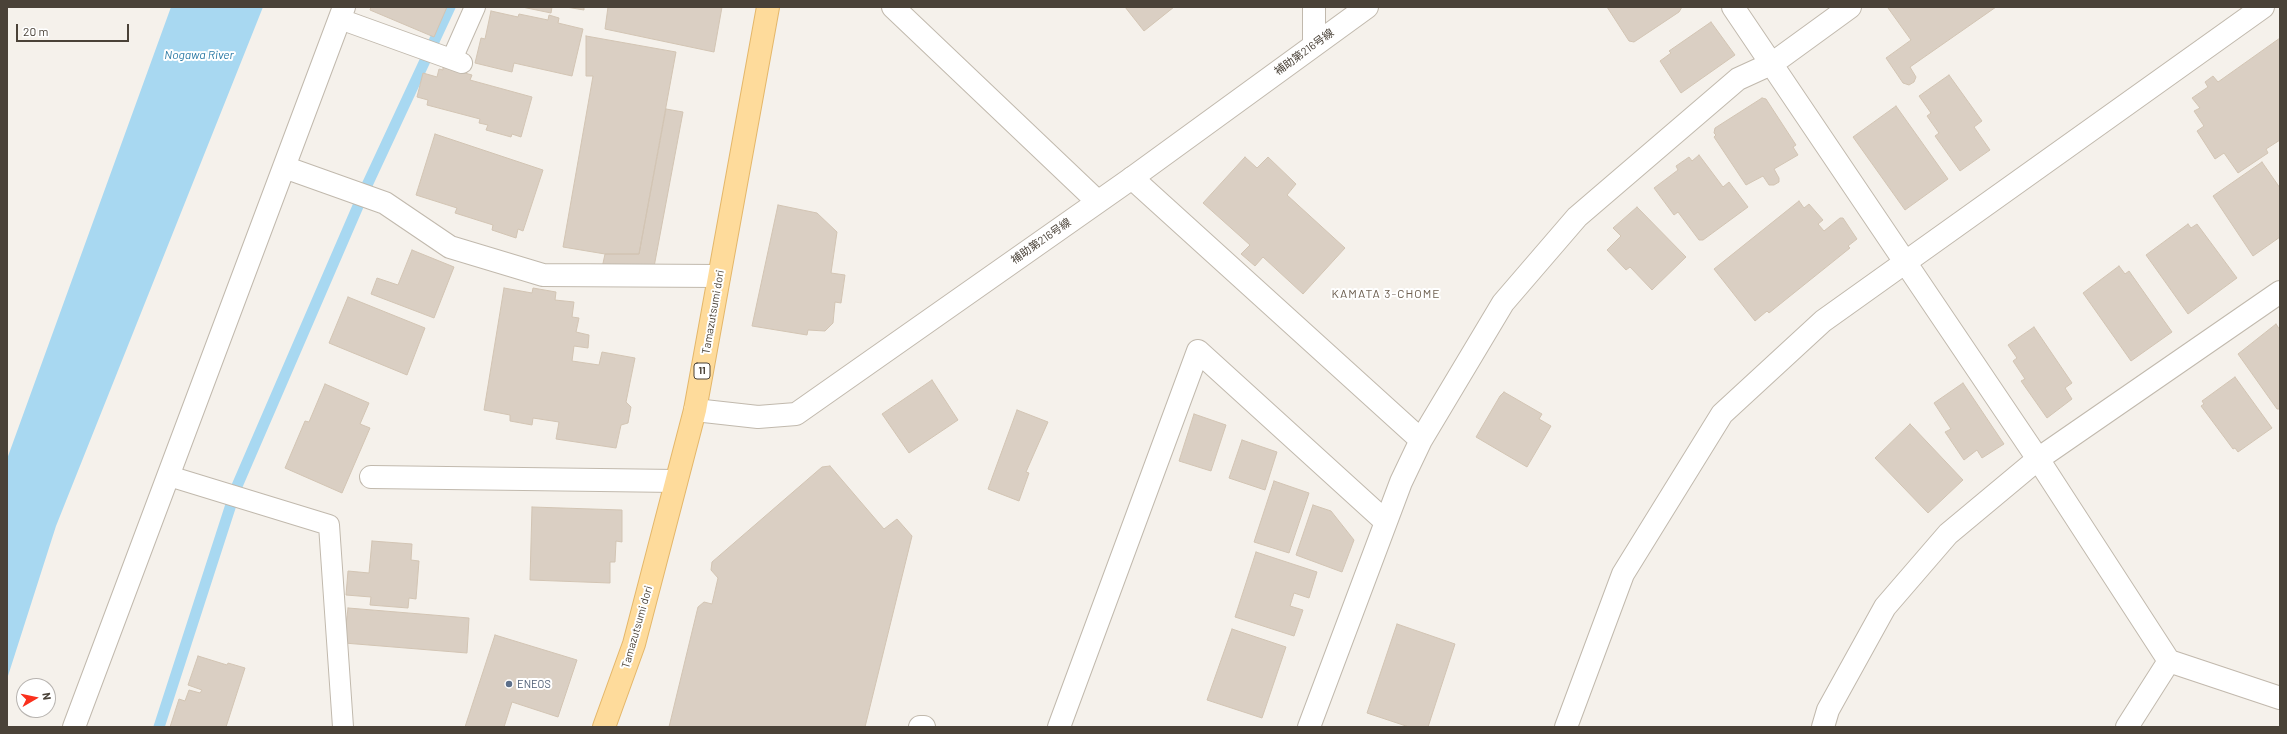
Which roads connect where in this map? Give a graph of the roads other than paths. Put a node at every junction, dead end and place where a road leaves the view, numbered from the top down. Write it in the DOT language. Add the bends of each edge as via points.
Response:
graph roads {
  1 [pos="475,7"];
  2 [pos="768,7"];
  3 [pos="894,7"];
  4 [pos="1314,7"];
  5 [pos="1367,7"];
  6 [pos="1733,7"];
  7 [pos="1850,7"];
  8 [pos="2263,7"];
  9 [pos="342,13"];
  10 [pos="1314,44"];
  11 [pos="1772,63"];
  12 [pos="284,168"];
  13 [pos="1132,178"];
  14 [pos="1097,201"];
  15 [pos="1905,261"];
  16 [pos="719,276"];
  17 [pos="2280,292"];
  18 [pos="695,410"];
  19 [pos="1421,440"];
  20 [pos="2038,459"];
  21 [pos="169,476"];
  22 [pos="371,477"];
  23 [pos="676,481"];
  24 [pos="1385,521"];
  25 [pos="2169,661"];
  26 [pos="2280,698"];
  27 [pos="74,727"];
  28 [pos="343,727"];
  29 [pos="604,727"];
  30 [pos="920,727"];
  31 [pos="924,727"];
  32 [pos="1058,727"];
  33 [pos="1309,727"];
  34 [pos="1566,727"];
  35 [pos="1823,727"];
  36 [pos="2127,727"];
  1 -- 9 [label="lane" via="455,60 405,42"];
  2 -- 16 [label="main road, Tamazutsumi dori / 11"];
  3 -- 14 [label="street"];
  4 -- 10 [label="street"];
  5 -- 10 [label="street, 補助第216号線"];
  6 -- 11 [label="street"];
  7 -- 11 [label="street"];
  8 -- 15 [label="street"];
  9 -- 12 [label="street"];
  10 -- 13 [label="street, 補助第216号線"];
  11 -- 15 [label="street"];
  11 -- 19 [label="street" via="1738,79 1577,217 1503,303"];
  12 -- 16 [label="street" via="385,203 450,247 543,275"];
  12 -- 21 [label="street"];
  13 -- 14 [label="street, 補助第216号線"];
  13 -- 19 [label="street"];
  14 -- 18 [label="street, 補助第216号線" via="796,414 758,417"];
  15 -- 20 [label="street"];
  15 -- 34 [label="street" via="1823,321 1722,414 1623,574"];
  16 -- 18 [label="main road, Tamazutsumi dori / 11"];
  17 -- 20 [label="street"];
  18 -- 23 [label="main road, Tamazutsumi dori / 11"];
  19 -- 24 [label="street"];
  20 -- 25 [label="street"];
  20 -- 35 [label="street" via="1948,534 1884,607 1828,710"];
  21 -- 27 [label="street"];
  21 -- 28 [label="lane" via="329,525"];
  22 -- 23 [label="street"];
  23 -- 29 [label="main road, Tamazutsumi dori / 11" via="634,644"];
  24 -- 32 [label="street" via="1198,351"];
  24 -- 33 [label="street"];
  25 -- 26 [label="street"];
  25 -- 36 [label="street"];
  30 -- 31 [label="street"];
}
